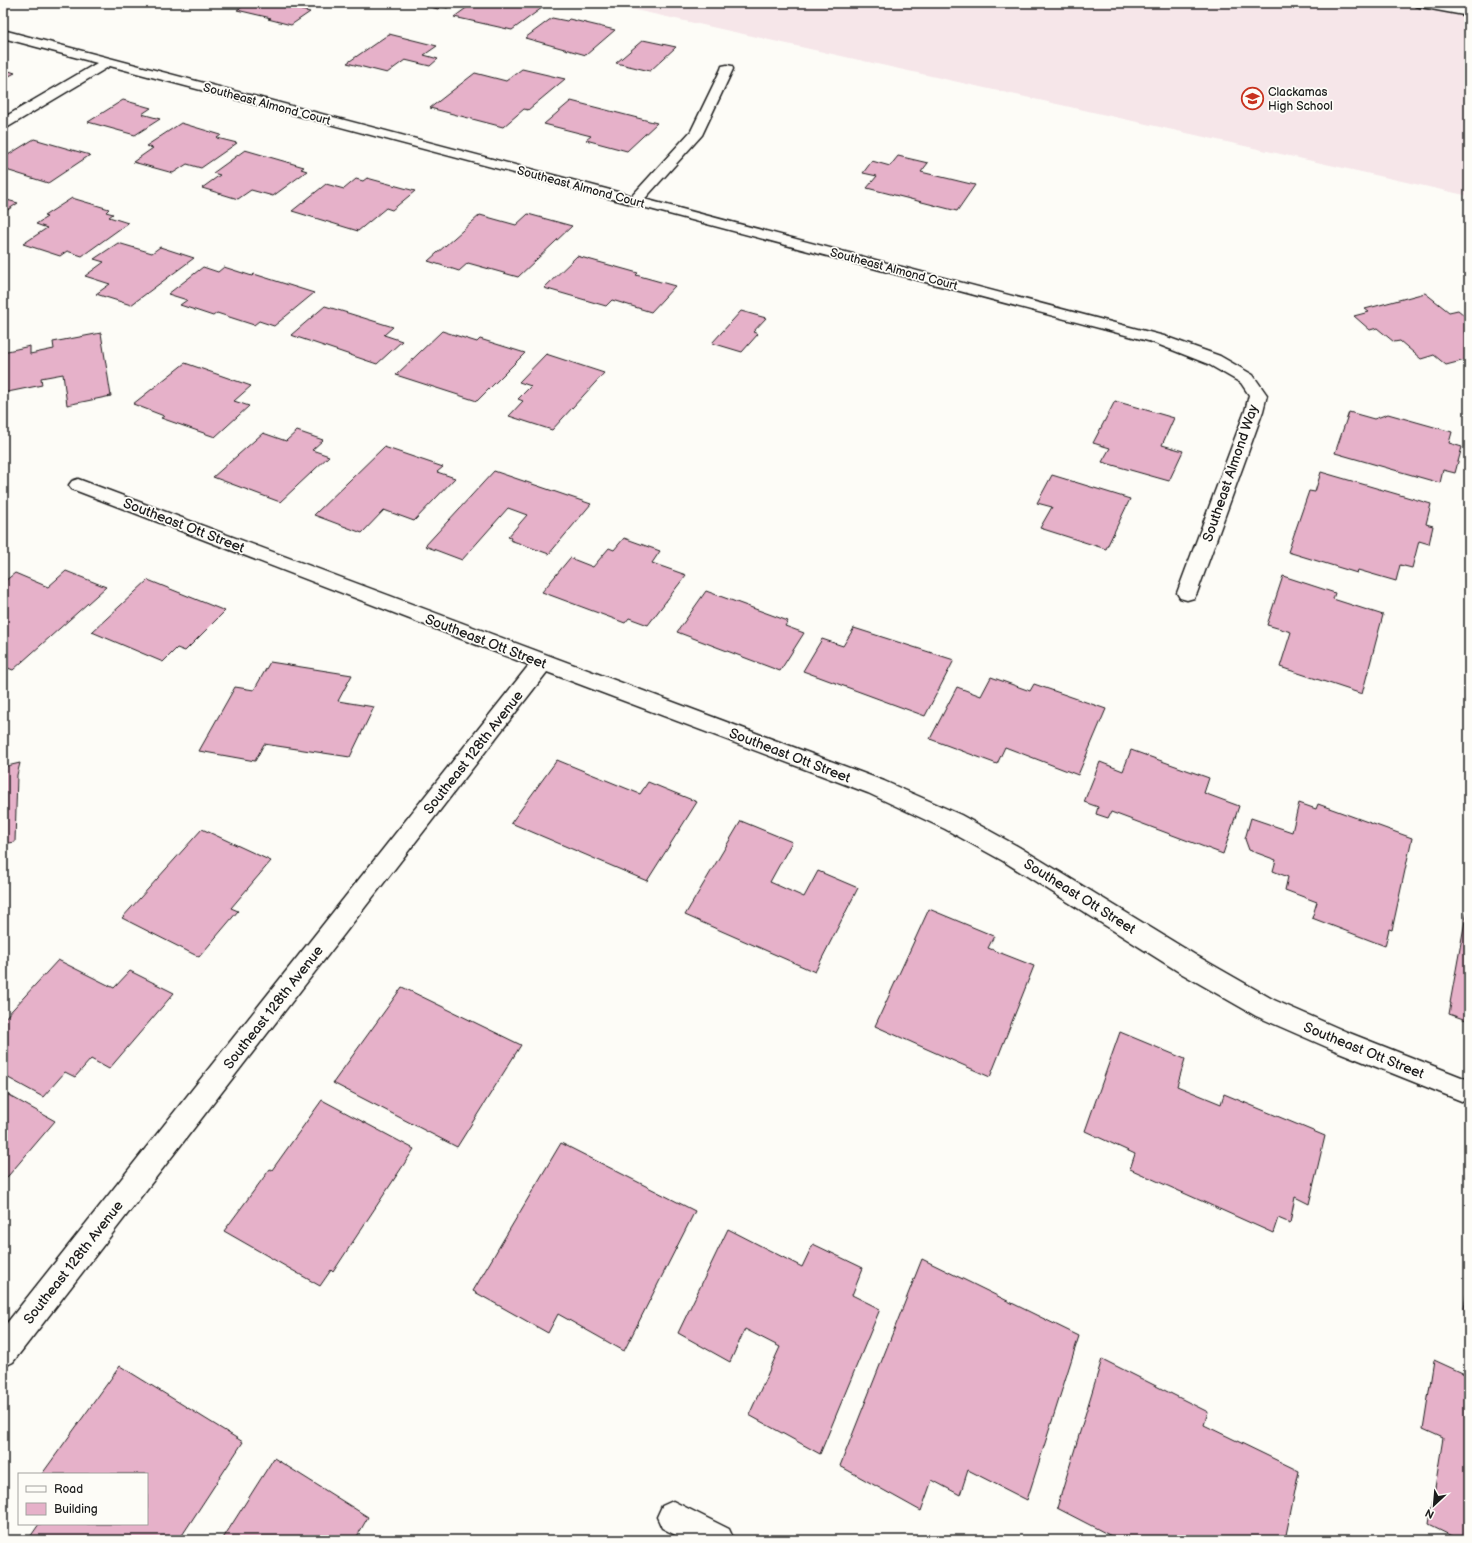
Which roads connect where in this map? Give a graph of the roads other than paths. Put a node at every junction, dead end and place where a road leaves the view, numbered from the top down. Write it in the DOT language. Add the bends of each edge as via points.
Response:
graph roads {
  1 [pos="1420,3"];
  2 [pos="1469,12"];
  3 [pos="3,34"];
  4 [pos="108,62"];
  5 [pos="727,69"];
  6 [pos="3,124"];
  7 [pos="635,201"];
  8 [pos="1158,339"];
  9 [pos="78,485"];
  10 [pos="1187,593"];
  11 [pos="543,662"];
  12 [pos="1469,1092"];
  13 [pos="3,1352"];
  14 [pos="673,1517"];
  15 [pos="718,1540"];
  1 -- 2 [label="street"];
  3 -- 4 [label="street, Southeast Almond Court"];
  4 -- 6 [label="street"];
  4 -- 7 [label="street, Southeast Almond Court"];
  5 -- 7 [label="street" via="698,132"];
  7 -- 8 [label="street, Southeast Almond Court"];
  8 -- 10 [label="street, Southeast Almond Way" via="1214,360 1247,379 1258,395"];
  9 -- 11 [label="street, Southeast Ott Street"];
  11 -- 12 [label="street, Southeast Ott Street" via="876,787 953,822 1011,854 1188,964 1265,1008"];
  11 -- 13 [label="street, Southeast 128th Avenue"];
  14 -- 15 [label="street"];
}
